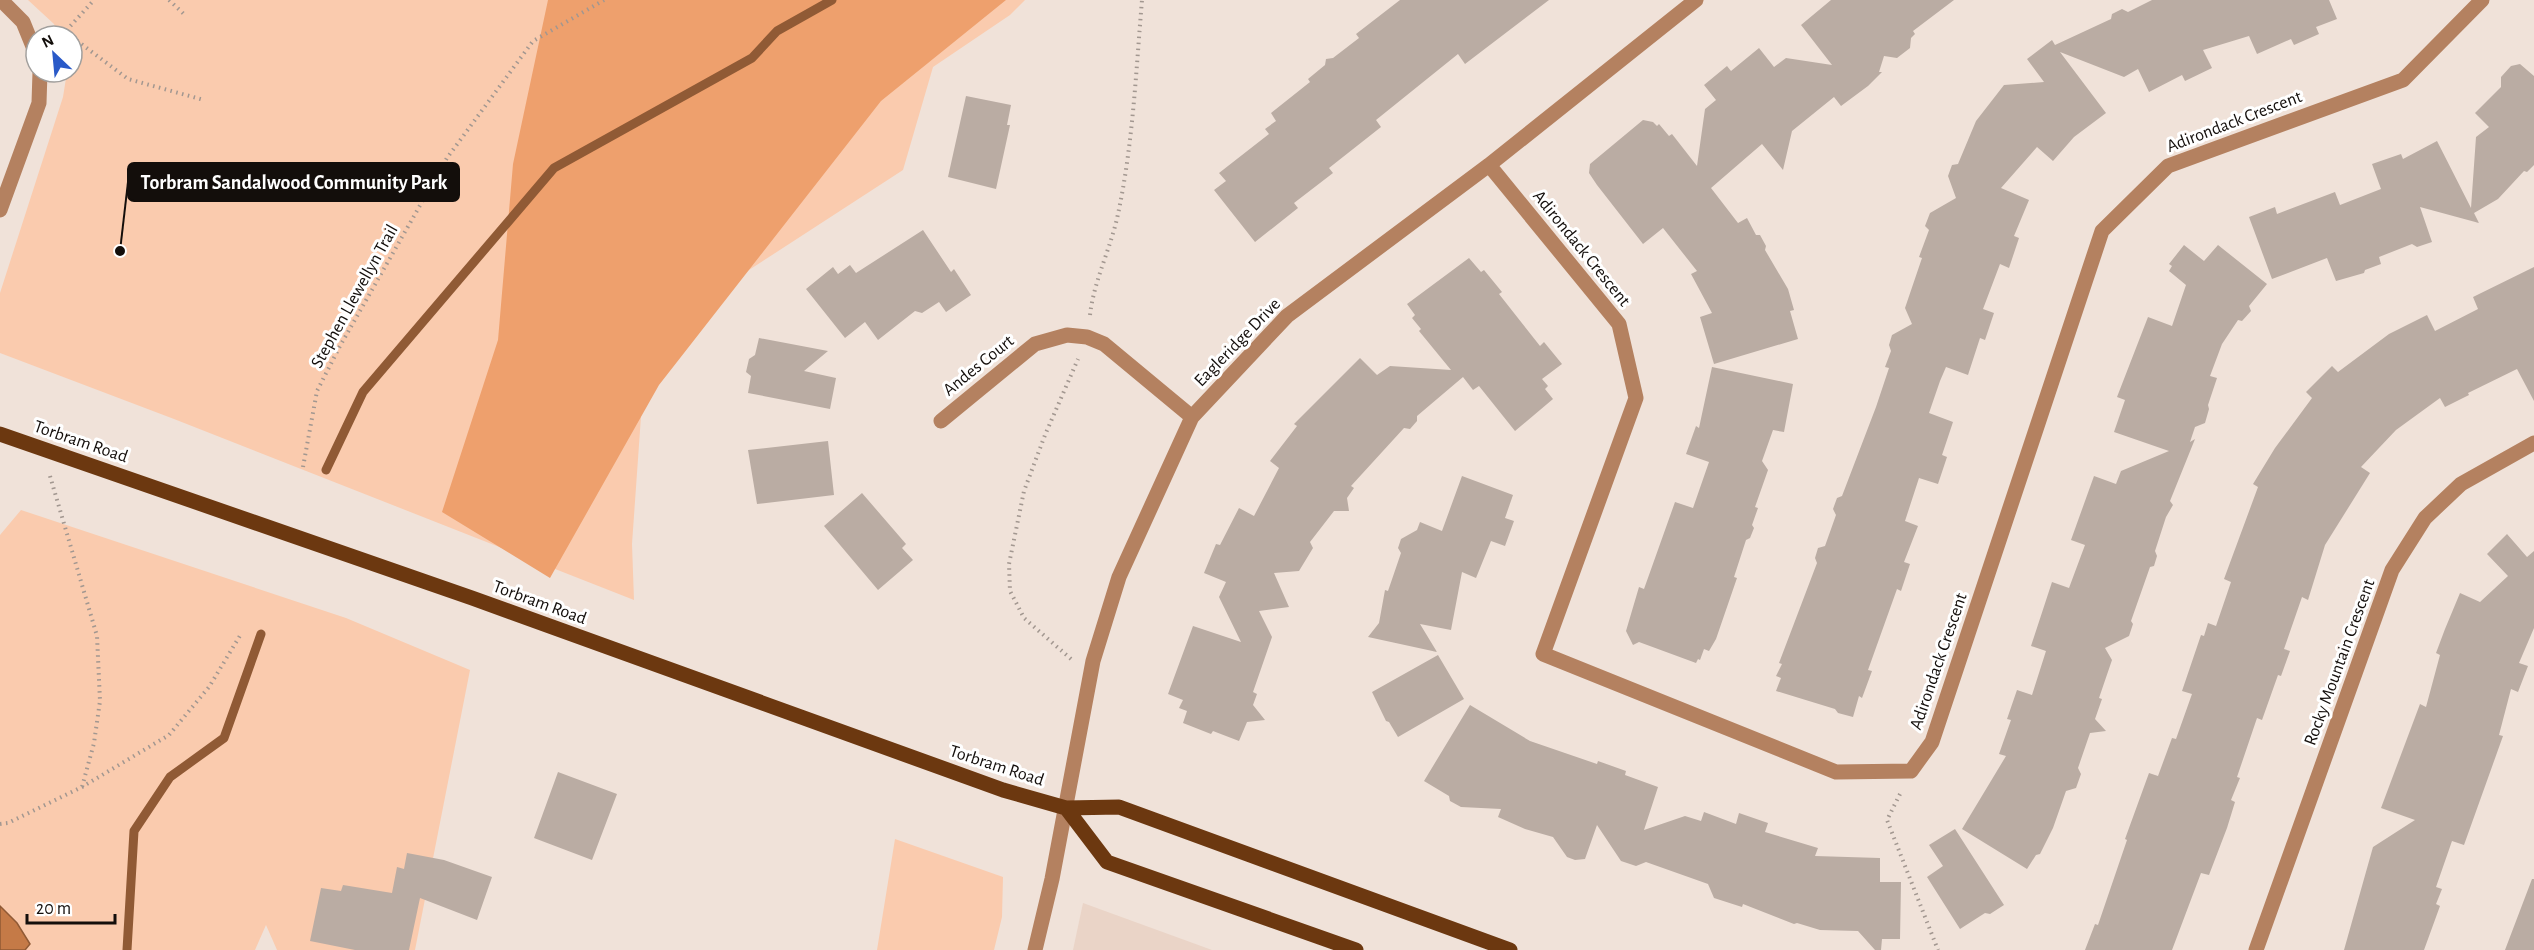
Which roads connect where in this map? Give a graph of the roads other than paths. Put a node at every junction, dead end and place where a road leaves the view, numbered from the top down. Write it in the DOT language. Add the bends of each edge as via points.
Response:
graph roads {
  1 [pos="2,0"];
  2 [pos="1696,0"];
  3 [pos="2482,0"];
  4 [pos="24,24"];
  5 [pos="40,84"];
  6 [pos="1489,165"];
  7 [pos="0,210"];
  8 [pos="1192,417"];
  9 [pos="941,420"];
  10 [pos="0,434"];
  11 [pos="2534,443"];
  12 [pos="1066,808"];
  13 [pos="1035,950"];
  14 [pos="1356,950"];
  15 [pos="1509,950"];
  16 [pos="2256,950"];
  1 -- 4 [label="street"];
  2 -- 6 [label="street, Eagleridge Drive"];
  3 -- 6 [label="street, Adirondack Crescent" via="2403,80 2168,166 2103,231 1932,742 1911,771 1836,771 1543,654 1636,398 1619,324"];
  5 -- 7 [label="street" via="39,104"];
  6 -- 8 [label="street, Eagleridge Drive" via="1287,316"];
  8 -- 9 [label="street, Andes Court" via="1104,344 1067,335 1035,344"];
  8 -- 12 [label="street, Eagleridge Drive" via="1119,577 1093,661"];
  10 -- 12 [label="main road, Torbram Road" via="1003,790"];
  11 -- 16 [label="street, Rocky Mountain Crescent" via="2461,484 2425,518 2392,570"];
  12 -- 13 [label="street, Eagleridge Drive"];
  12 -- 14 [label="main road" via="1107,862"];
  12 -- 15 [label="main road, Torbram Road" via="1119,807"];
}
